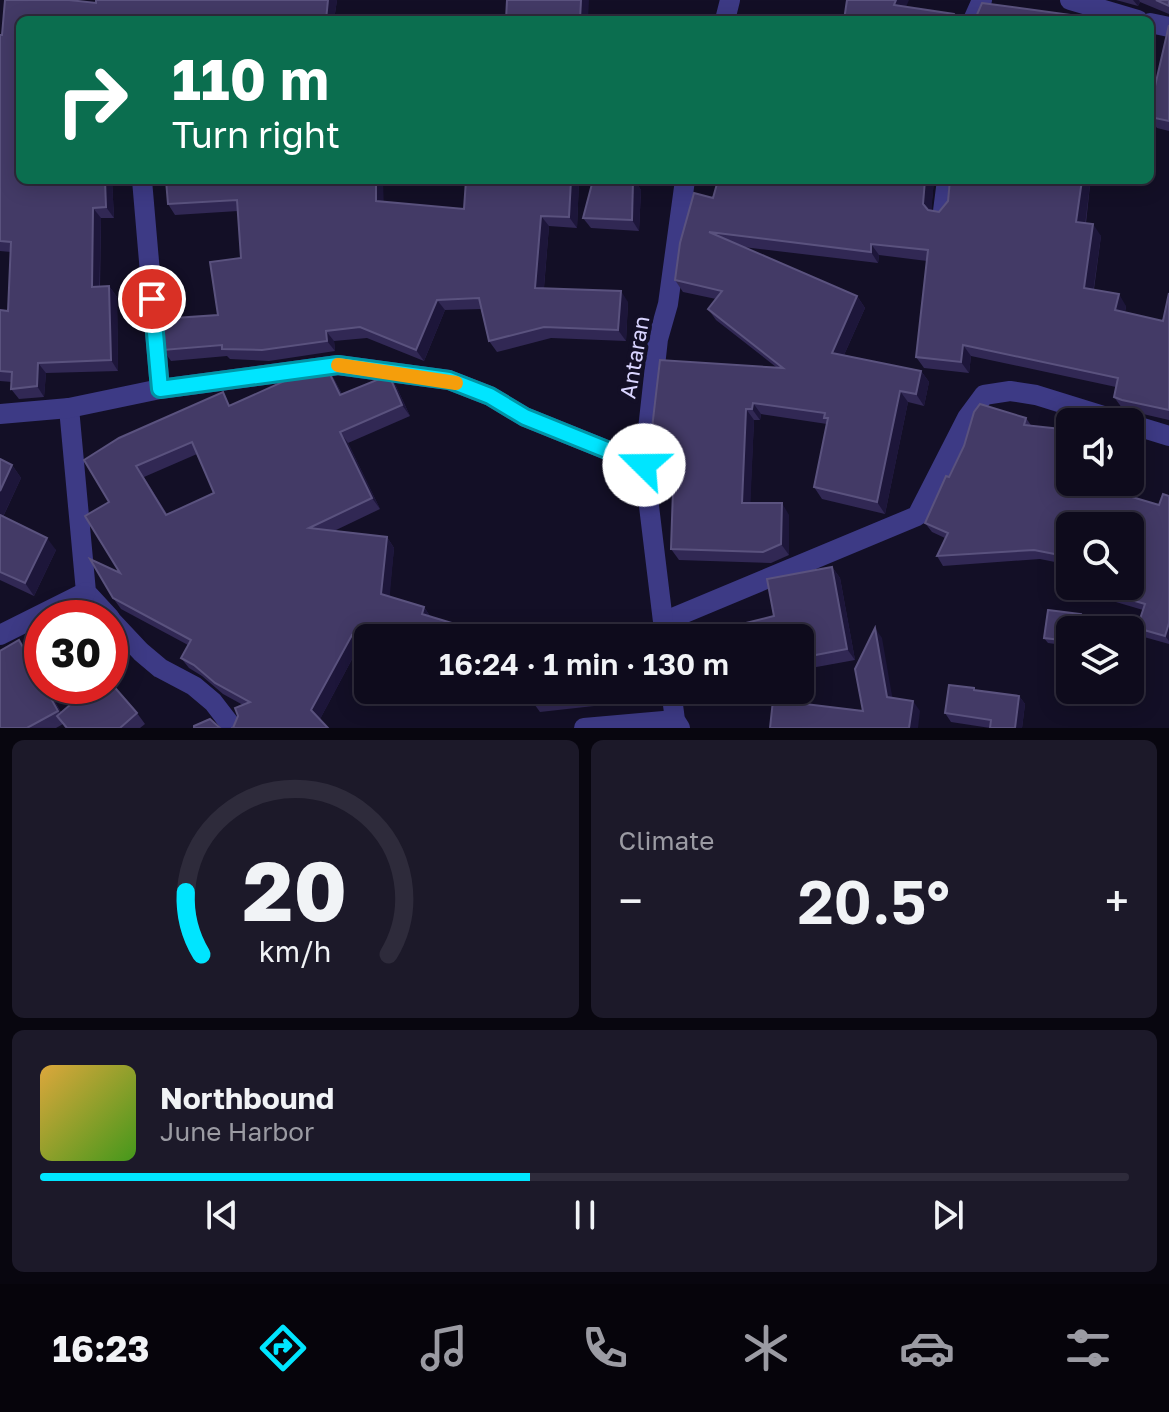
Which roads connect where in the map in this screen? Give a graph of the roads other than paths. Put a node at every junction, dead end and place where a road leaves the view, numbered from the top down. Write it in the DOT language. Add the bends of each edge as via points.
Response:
graph roads {
  1 [pos="1070,0"];
  2 [pos="1124,16"];
  3 [pos="142,184"];
  4 [pos="684,184"];
  5 [pos="946,184"];
  6 [pos="943,211"];
  7 [pos="160,389"];
  8 [pos="69,408"];
  9 [pos="1078,408"];
  10 [pos="0,414"];
  11 [pos="1144,428"];
  12 [pos="1169,436"];
  13 [pos="644,465"];
  14 [pos="86,592"];
  15 [pos="93,600"];
  16 [pos="663,624"];
  17 [pos="677,624"];
  18 [pos="0,635"];
  19 [pos="128,638"];
  20 [pos="674,704"];
  21 [pos="678,724"];
  22 [pos="233,728"];
  23 [pos="584,728"];
  1 -- 2 [label="street"];
  3 -- 7 [label="street"];
  4 -- 13 [label="street, Antaran" via="658,339"];
  5 -- 6 [label="street"];
  7 -- 8 [label="street"];
  7 -- 13 [label="street" via="338,365 449,380"];
  8 -- 10 [label="street"];
  8 -- 14 [label="street"];
  9 -- 17 [label="street" via="1010,391 984,395 917,516"];
  11 -- 12 [label="street"];
  13 -- 16 [label="street, Antaran"];
  14 -- 15 [label="street"];
  14 -- 18 [label="street"];
  19 -- 22 [label="street" via="160,668 213,702"];
  20 -- 21 [label="street"];
  21 -- 23 [label="street"];
}
